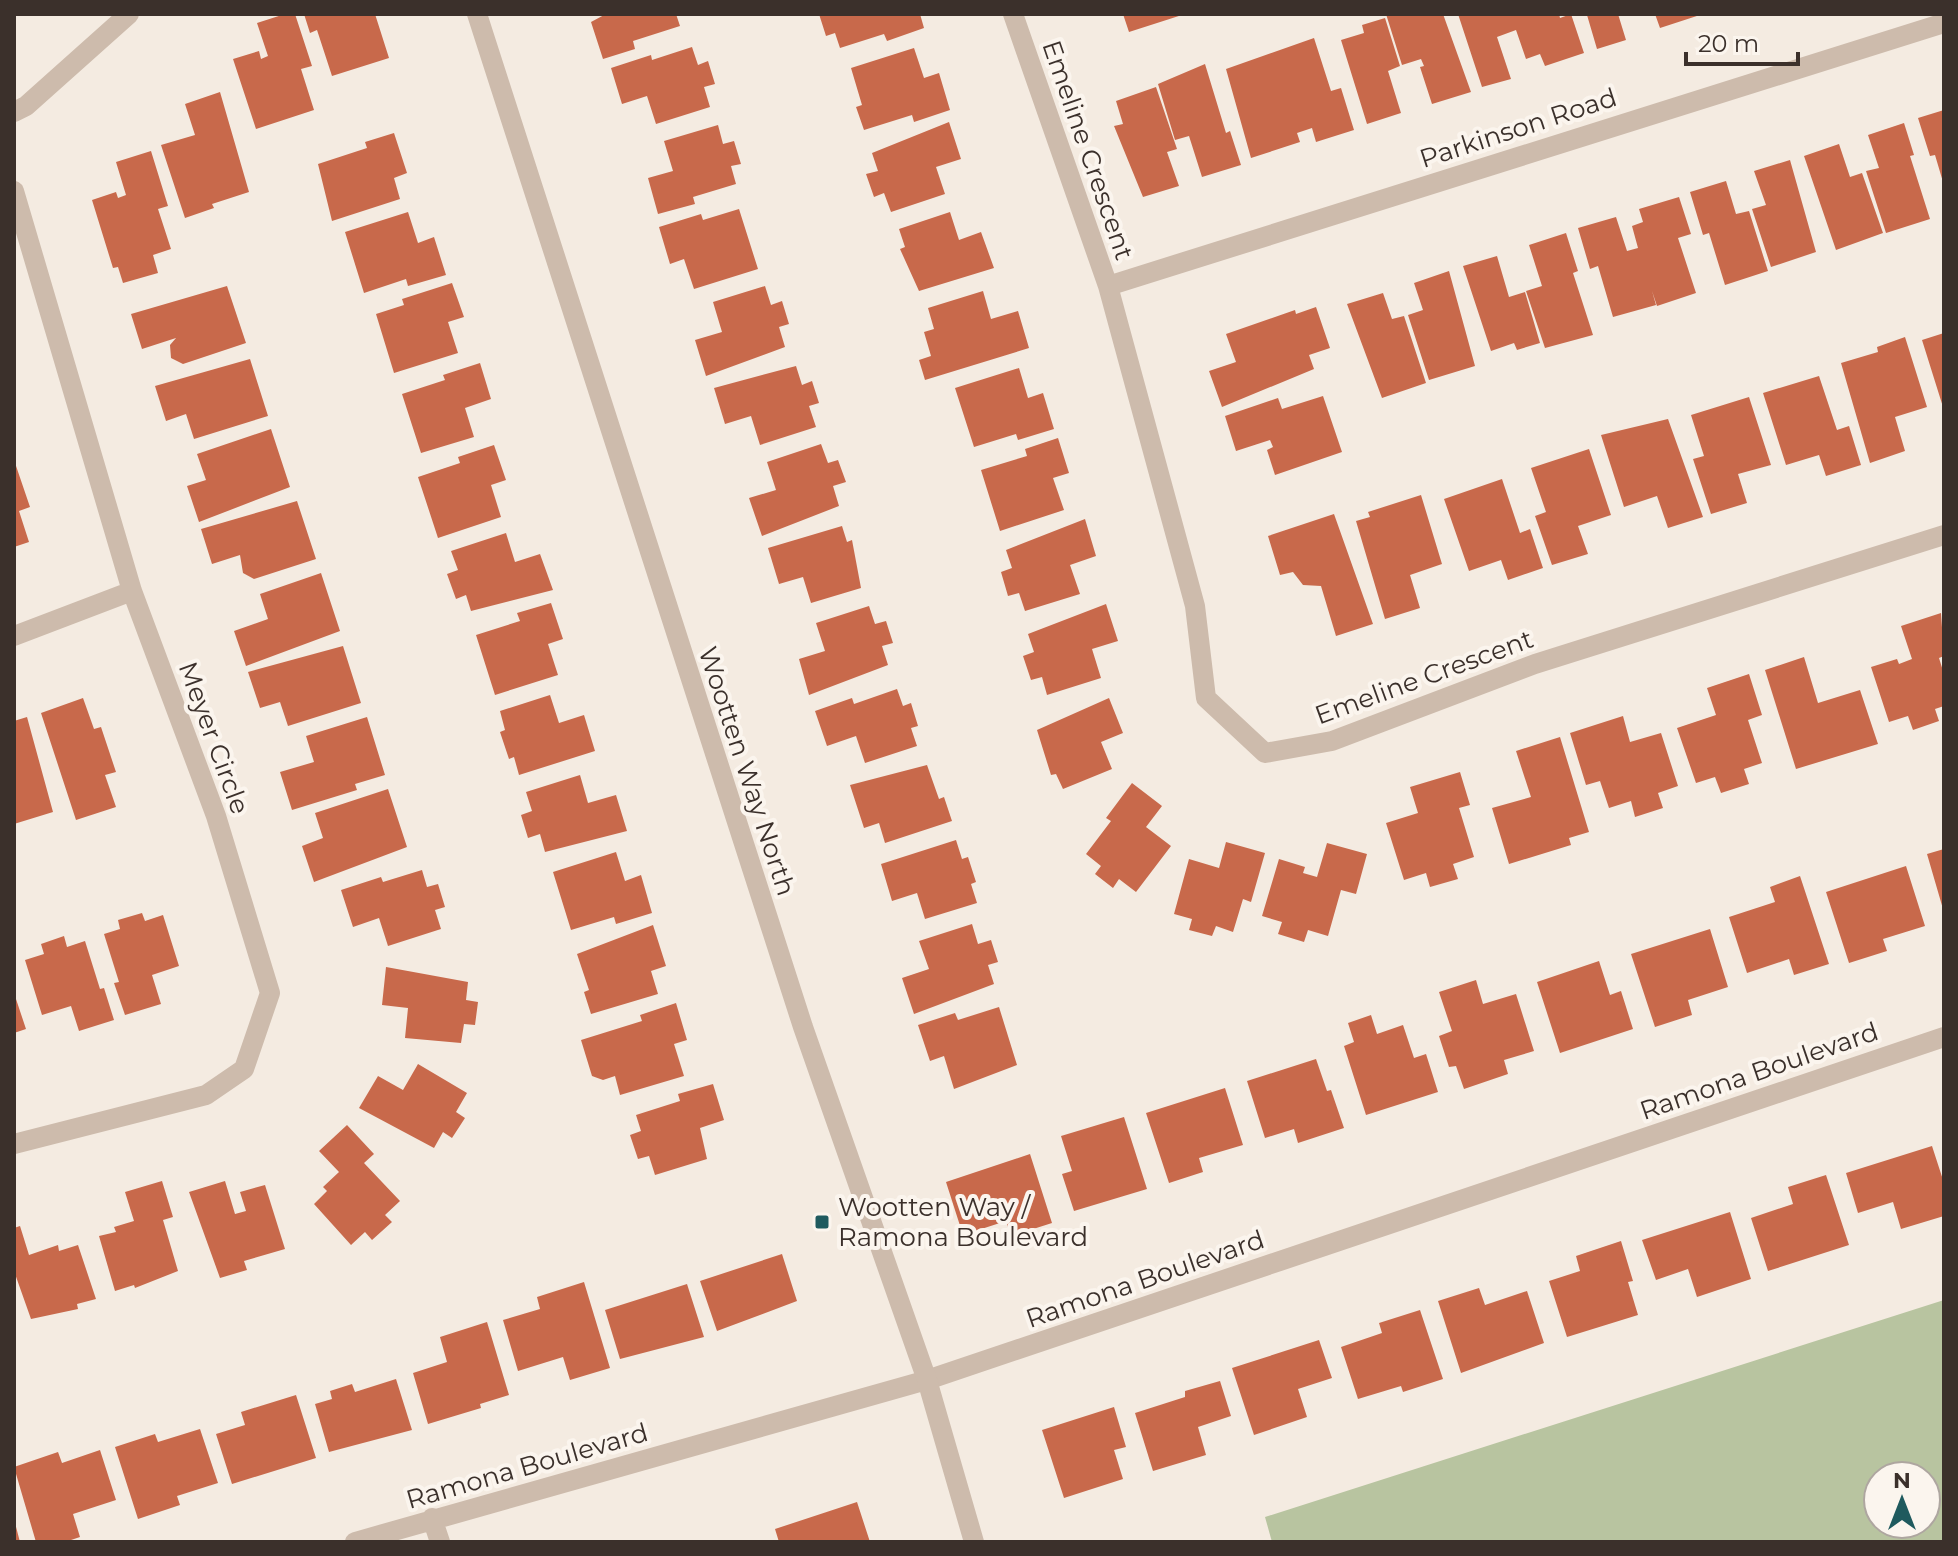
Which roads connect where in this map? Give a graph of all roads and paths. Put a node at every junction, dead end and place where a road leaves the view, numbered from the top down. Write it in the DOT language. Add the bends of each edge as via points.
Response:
graph roads {
  1 [pos="129,14"];
  2 [pos="477,14"];
  3 [pos="1013,14"];
  4 [pos="1944,23"];
  5 [pos="14,112"];
  6 [pos="14,191"];
  7 [pos="1108,286"];
  8 [pos="1944,535"];
  9 [pos="132,591"];
  10 [pos="14,636"];
  11 [pos="1944,1037"];
  12 [pos="14,1144"];
  13 [pos="927,1380"];
  14 [pos="432,1518"];
  15 [pos="355,1542"];
  16 [pos="440,1542"];
  17 [pos="974,1542"];
  1 -- 5 [label="street"];
  2 -- 13 [label="street, Wootten Way North" via="798,1012"];
  3 -- 7 [label="street, Emeline Crescent"];
  4 -- 7 [label="street, Parkinson Road"];
  6 -- 9 [label="street, Meyer Circle"];
  7 -- 8 [label="street, Emeline Crescent" via="1195,606 1206,698 1265,753 1332,741 1535,664"];
  9 -- 10 [label="street"];
  9 -- 12 [label="street, Meyer Circle" via="216,816 270,993 244,1069 206,1095"];
  11 -- 13 [label="street, Ramona Boulevard"];
  13 -- 14 [label="street, Ramona Boulevard"];
  13 -- 17 [label="street, Wootten Way North"];
  14 -- 15 [label="street, Ramona Boulevard"];
  14 -- 16 [label="street"];
}
